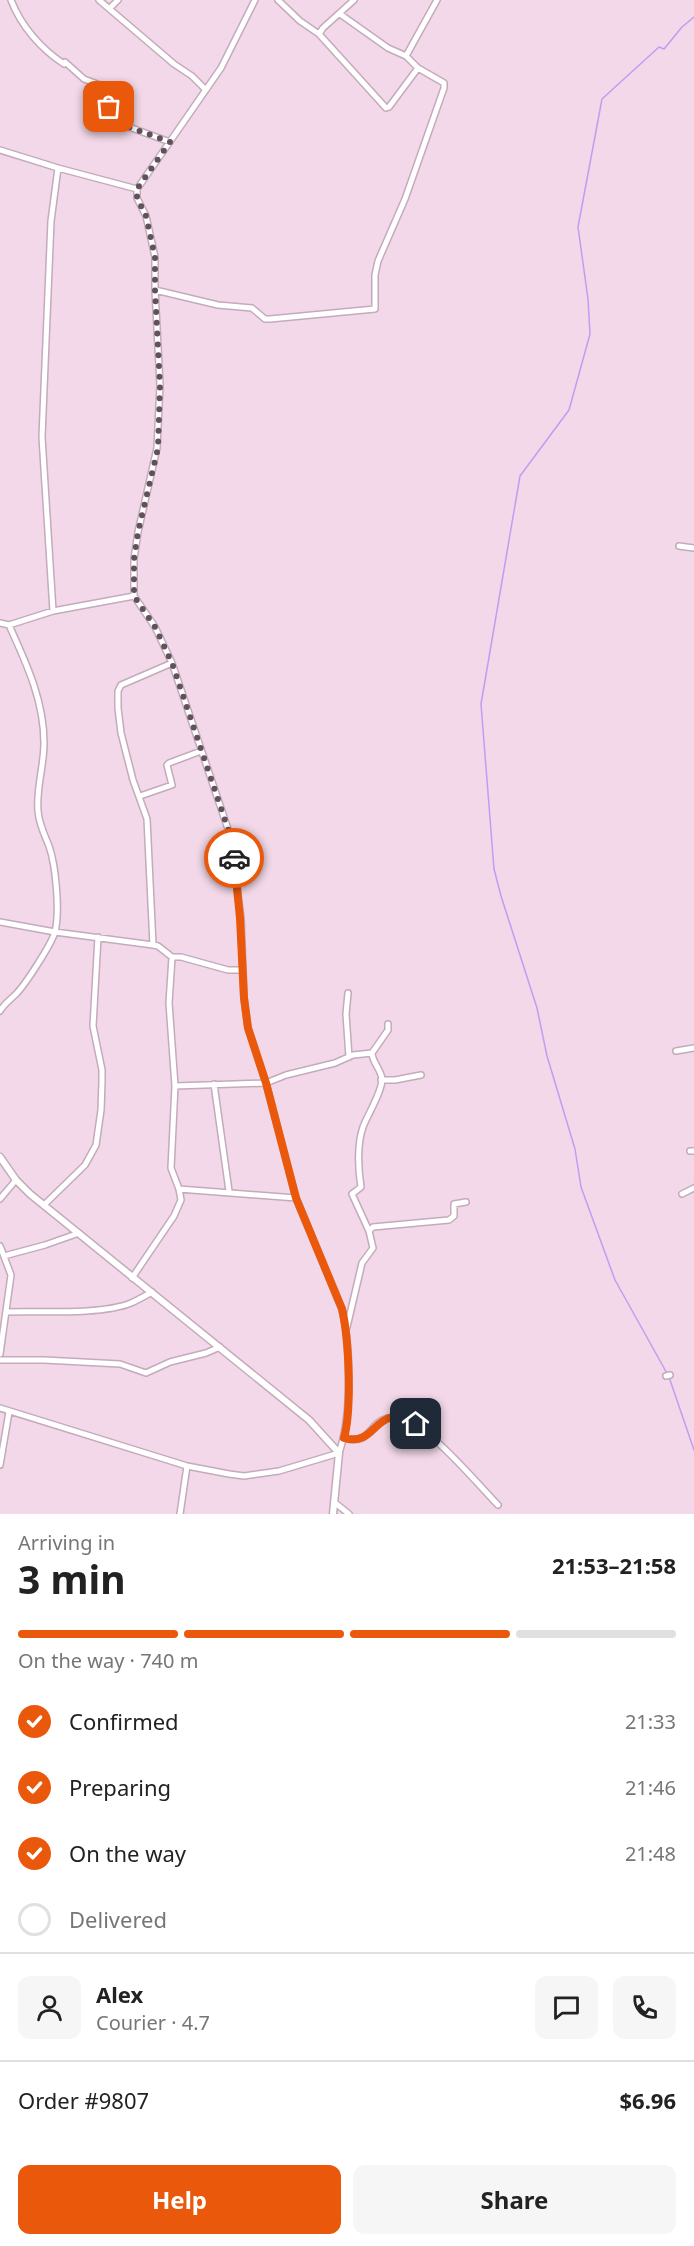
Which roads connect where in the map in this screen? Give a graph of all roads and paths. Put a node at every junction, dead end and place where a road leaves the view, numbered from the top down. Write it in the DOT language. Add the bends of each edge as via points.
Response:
graph roads {
  1 [pos="11,0"];
  2 [pos="99,0"];
  3 [pos="118,0"];
  4 [pos="255,0"];
  5 [pos="278,0"];
  6 [pos="354,0"];
  7 [pos="437,0"];
  8 [pos="110,8"];
  9 [pos="340,14"];
  10 [pos="319,34"];
  11 [pos="406,56"];
  12 [pos="418,68"];
  13 [pos="206,90"];
  14 [pos="170,142"];
  15 [pos="0,150"];
  16 [pos="58,168"];
  17 [pos="137,189"];
  18 [pos="155,290"];
  19 [pos="678,546"];
  20 [pos="694,548"];
  21 [pos="134,596"];
  22 [pos="53,611"];
  23 [pos="0,623"];
  24 [pos="9,625"];
  25 [pos="172,663"];
  26 [pos="201,750"];
  27 [pos="140,796"];
  28 [pos="0,922"];
  29 [pos="55,932"];
  30 [pos="98,937"];
  31 [pos="153,945"];
  32 [pos="172,957"];
  33 [pos="243,970"];
  34 [pos="348,993"];
  35 [pos="0,1011"];
  36 [pos="388,1023"];
  37 [pos="694,1048"];
  38 [pos="676,1051"];
  39 [pos="372,1053"];
  40 [pos="349,1057"];
  41 [pos="421,1075"];
  42 [pos="381,1080"];
  43 [pos="266,1083"];
  44 [pos="214,1084"];
  45 [pos="175,1086"];
  46 [pos="0,1157"];
  47 [pos="16,1180"];
  48 [pos="694,1188"];
  49 [pos="179,1189"];
  50 [pos="229,1191"];
  51 [pos="682,1194"];
  52 [pos="296,1198"];
  53 [pos="0,1199"];
  54 [pos="466,1202"];
  55 [pos="44,1205"];
  56 [pos="369,1231"];
  57 [pos="79,1233"];
  58 [pos="0,1246"];
  59 [pos="4,1256"];
  60 [pos="132,1278"];
  61 [pos="152,1292"];
  62 [pos="7,1312"];
  63 [pos="347,1329"];
  64 [pos="220,1347"];
  65 [pos="0,1354"];
  66 [pos="0,1360"];
  67 [pos="0,1408"];
  68 [pos="9,1412"];
  69 [pos="344,1438"];
  70 [pos="339,1453"];
  71 [pos="0,1465"];
  72 [pos="188,1466"];
  73 [pos="334,1502"];
  74 [pos="498,1505"];
  75 [pos="180,1514"];
  76 [pos="333,1514"];
  77 [pos="350,1514"];
  1 -- 14 [label="street" via="41,47 84,78 108,88 111,118"];
  2 -- 8 [label="street"];
  3 -- 8 [label="street"];
  4 -- 13 [label="street"];
  5 -- 10 [label="street"];
  6 -- 9 [label="street"];
  7 -- 11 [label="street"];
  8 -- 13 [label="street"];
  9 -- 10 [label="street"];
  9 -- 11 [label="street"];
  10 -- 12 [label="street" via="386,108"];
  11 -- 12 [label="street"];
  12 -- 18 [label="street" via="444,83 444,88 405,199 378,261 375,309 270,319 252,308"];
  13 -- 14 [label="street"];
  14 -- 17 [label="street"];
  15 -- 16 [label="street"];
  16 -- 17 [label="street"];
  16 -- 22 [label="street" via="51,221 42,437"];
  17 -- 18 [label="street" via="155,257"];
  18 -- 21 [label="street" via="160,386 158,448 138,532"];
  19 -- 20 [label="street"];
  21 -- 22 [label="street"];
  21 -- 25 [label="street"];
  22 -- 24 [label="street"];
  23 -- 24 [label="street"];
  24 -- 29 [label="street" via="35,684 43,718 38,810 54,866"];
  25 -- 26 [label="street"];
  25 -- 27 [label="street" via="121,685 118,691 121,733"];
  26 -- 27 [label="street" via="167,765 172,785"];
  26 -- 33 [label="street" via="230,835"];
  27 -- 31 [label="street" via="147,819"];
  28 -- 29 [label="street"];
  29 -- 30 [label="street"];
  29 -- 35 [label="street" via="16,994"];
  30 -- 31 [label="street"];
  30 -- 55 [label="street" via="93,1026 102,1082 96,1145 85,1165"];
  31 -- 32 [label="street"];
  32 -- 33 [label="street"];
  32 -- 45 [label="street" via="169,1003"];
  33 -- 43 [label="street" via="248,1028"];
  34 -- 40 [label="street"];
  36 -- 39 [label="street" via="388,1030"];
  37 -- 38 [label="street"];
  39 -- 40 [label="street"];
  39 -- 42 [label="street"];
  40 -- 43 [label="street"];
  41 -- 42 [label="street"];
  42 -- 56 [label="street" via="359,1142 361,1187 352,1194"];
  43 -- 44 [label="street"];
  43 -- 52 [label="street"];
  44 -- 45 [label="street"];
  44 -- 50 [label="street"];
  45 -- 49 [label="street" via="171,1168"];
  46 -- 47 [label="street"];
  47 -- 53 [label="street"];
  47 -- 55 [label="street"];
  48 -- 51 [label="street"];
  49 -- 50 [label="street"];
  49 -- 60 [label="street" via="181,1200 174,1216"];
  50 -- 52 [label="street"];
  52 -- 63 [label="street"];
  54 -- 56 [label="street" via="453,1204 454,1216 449,1220 373,1227"];
  55 -- 57 [label="street"];
  56 -- 63 [label="street" via="373,1248 362,1263"];
  57 -- 59 [label="street"];
  57 -- 60 [label="street"];
  58 -- 59 [label="street"];
  59 -- 62 [label="street" via="11,1275"];
  60 -- 61 [label="street"];
  61 -- 62 [label="street" via="130,1304 109,1308"];
  61 -- 64 [label="street"];
  62 -- 65 [label="street"];
  63 -- 69 [label="street" via="348,1418"];
  64 -- 66 [label="street" via="146,1373 120,1364"];
  64 -- 70 [label="street" via="309,1420"];
  67 -- 68 [label="street"];
  68 -- 71 [label="street"];
  68 -- 72 [label="street"];
  69 -- 70 [label="street"];
  69 -- 74 [label="street" via="360,1440 386,1419 406,1419 432,1437"];
  70 -- 72 [label="street" via="259,1474 230,1474"];
  70 -- 73 [label="street"];
  72 -- 75 [label="street"];
  73 -- 76 [label="street"];
  73 -- 77 [label="street"];
}
